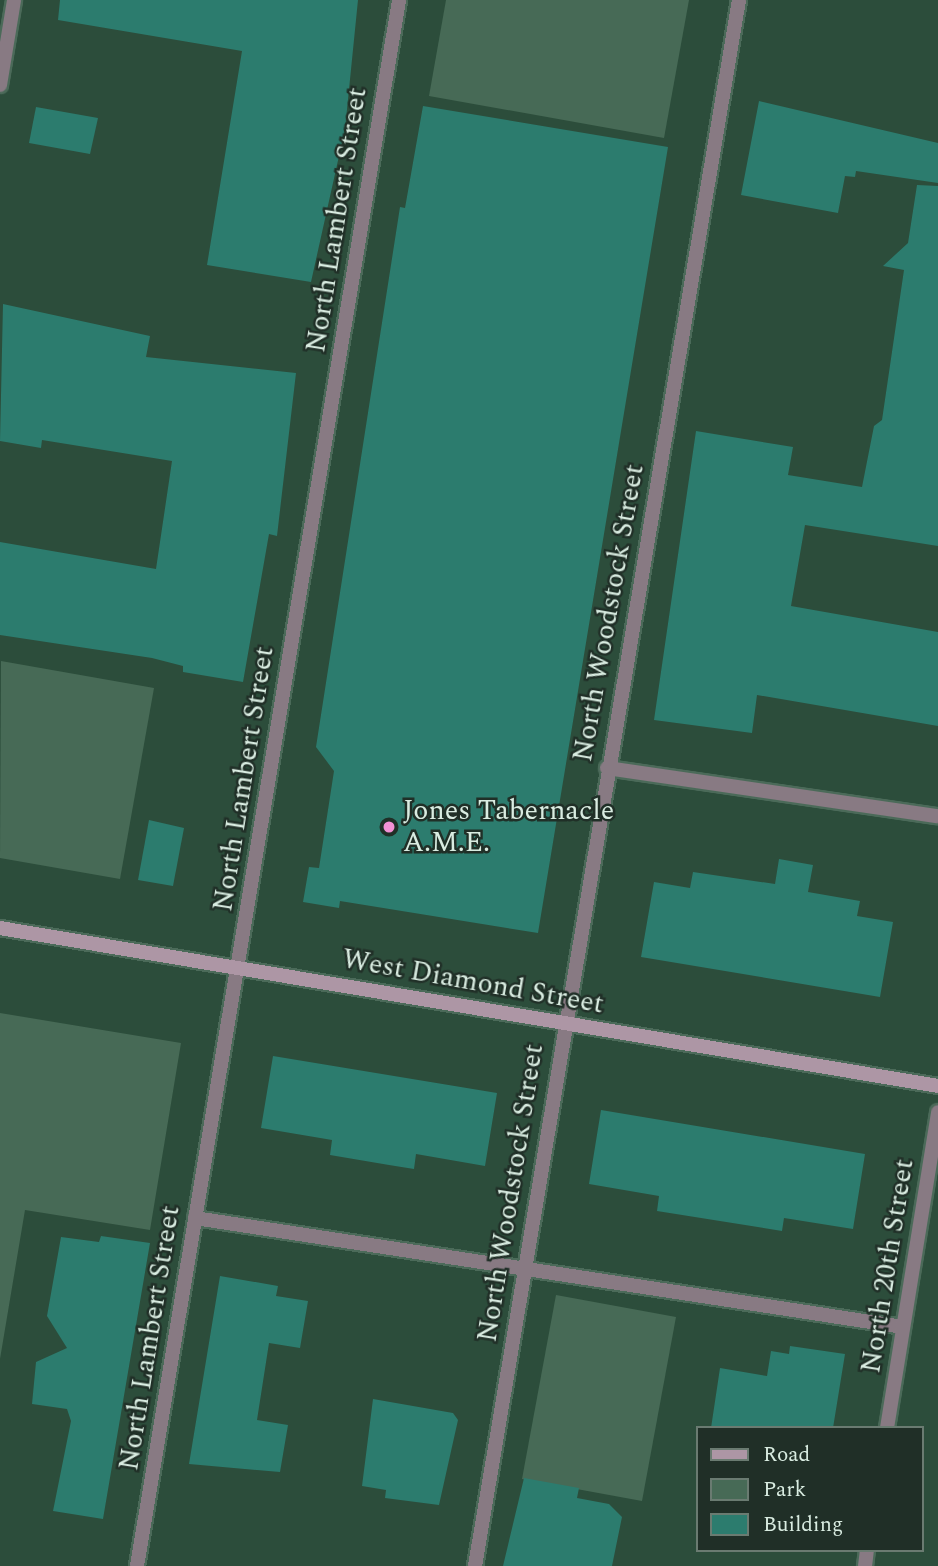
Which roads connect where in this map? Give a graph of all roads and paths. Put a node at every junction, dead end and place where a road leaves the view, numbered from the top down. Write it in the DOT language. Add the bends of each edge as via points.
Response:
graph roads {
  1 [pos="14,0"];
  2 [pos="398,0"];
  3 [pos="739,0"];
  4 [pos="0,85"];
  5 [pos="607,768"];
  6 [pos="938,816"];
  7 [pos="0,928"];
  8 [pos="237,968"];
  9 [pos="563,1022"];
  10 [pos="938,1086"];
  11 [pos="938,1112"];
  12 [pos="195,1218"];
  13 [pos="523,1271"];
  14 [pos="903,1327"];
  15 [pos="887,1426"];
  16 [pos="137,1566"];
  17 [pos="475,1566"];
  1 -- 4 [label="street"];
  2 -- 8 [label="street, North Lambert Street"];
  3 -- 5 [label="street, North Woodstock Street"];
  5 -- 6 [label="street"];
  5 -- 9 [label="street, North Woodstock Street"];
  7 -- 8 [label="main road, West Diamond Street"];
  8 -- 9 [label="main road, West Diamond Street"];
  8 -- 12 [label="street, North Lambert Street"];
  9 -- 10 [label="main road, West Diamond Street"];
  9 -- 13 [label="street, North Woodstock Street"];
  11 -- 14 [label="street, North 20th Street"];
  12 -- 13 [label="street"];
  12 -- 16 [label="street, North Lambert Street"];
  13 -- 14 [label="street"];
  13 -- 17 [label="street, North Woodstock Street"];
  14 -- 15 [label="street, North 20th Street"];
}
